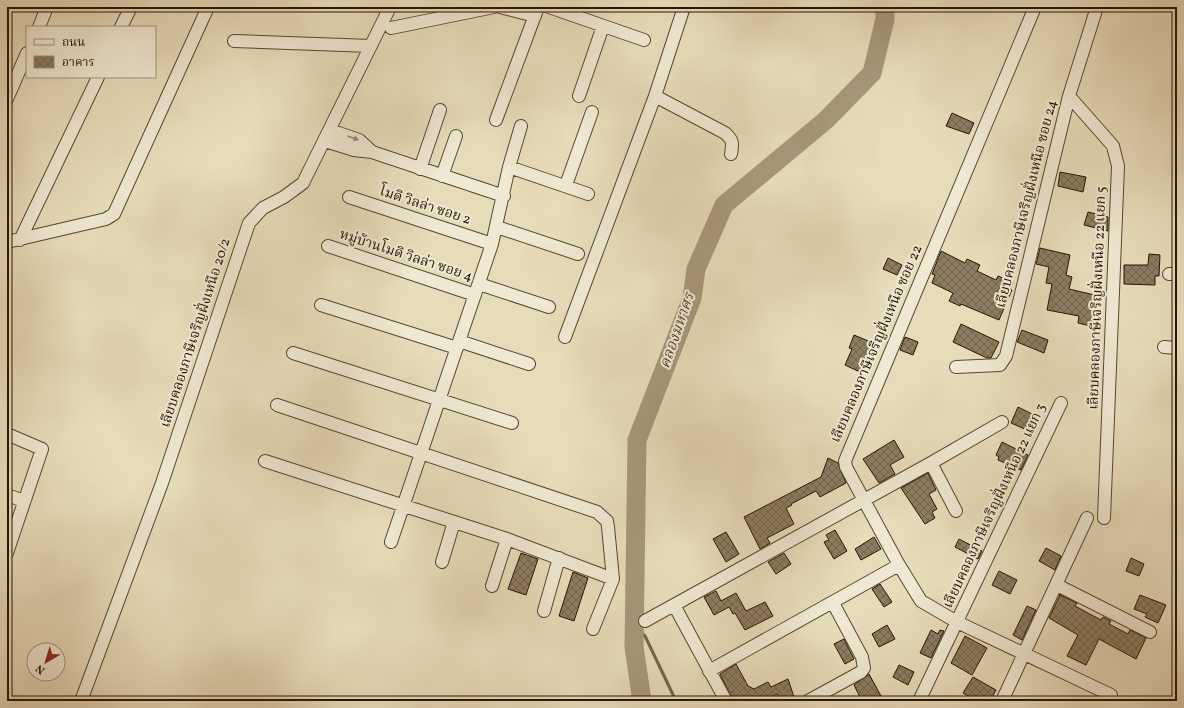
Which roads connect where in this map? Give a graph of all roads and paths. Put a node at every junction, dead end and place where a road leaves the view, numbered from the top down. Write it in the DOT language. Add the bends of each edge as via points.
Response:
graph roads {
  1 [pos="47,7"];
  2 [pos="131,7"];
  3 [pos="208,7"];
  4 [pos="390,7"];
  5 [pos="494,7"];
  6 [pos="500,7"];
  7 [pos="549,7"];
  8 [pos="684,7"];
  9 [pos="1035,7"];
  10 [pos="1097,7"];
  11 [pos="537,12"];
  12 [pos="38,26"];
  13 [pos="122,26"];
  14 [pos="603,26"];
  15 [pos="391,28"];
  16 [pos="644,40"];
  17 [pos="234,41"];
  18 [pos="371,46"];
  19 [pos="26,55"];
  20 [pos="98,78"];
  21 [pos="579,96"];
  22 [pos="655,96"];
  23 [pos="1069,96"];
  24 [pos="7,99"];
  25 [pos="440,110"];
  26 [pos="592,112"];
  27 [pos="496,120"];
  28 [pos="521,126"];
  29 [pos="328,135"];
  30 [pos="456,136"];
  31 [pos="731,154"];
  32 [pos="509,168"];
  33 [pos="420,169"];
  34 [pos="442,176"];
  35 [pos="566,186"];
  36 [pos="588,194"];
  37 [pos="349,196"];
  38 [pos="504,196"];
  39 [pos="497,227"];
  40 [pos="20,240"];
  41 [pos="7,242"];
  42 [pos="492,244"];
  43 [pos="328,246"];
  44 [pos="578,254"];
  45 [pos="479,284"];
  46 [pos="475,295"];
  47 [pos="321,305"];
  48 [pos="548,307"];
  49 [pos="566,337"];
  50 [pos="458,345"];
  51 [pos="1164,347"];
  52 [pos="1177,348"];
  53 [pos="293,353"];
  54 [pos="529,364"];
  55 [pos="956,367"];
  56 [pos="440,400"];
  57 [pos="1061,403"];
  58 [pos="277,406"];
  59 [pos="512,422"];
  60 [pos="1002,422"];
  61 [pos="7,434"];
  62 [pos="421,453"];
  63 [pos="265,461"];
  64 [pos="931,463"];
  65 [pos="7,495"];
  66 [pos="864,500"];
  67 [pos="24,502"];
  68 [pos="403,506"];
  69 [pos="956,510"];
  70 [pos="1087,518"];
  71 [pos="1104,518"];
  72 [pos="454,522"];
  73 [pos="507,539"];
  74 [pos="391,542"];
  75 [pos="7,553"];
  76 [pos="559,558"];
  77 [pos="442,562"];
  78 [pos="899,566"];
  79 [pos="613,579"];
  80 [pos="1057,585"];
  81 [pos="492,586"];
  82 [pos="833,602"];
  83 [pos="674,605"];
  84 [pos="544,611"];
  85 [pos="645,621"];
  86 [pos="957,622"];
  87 [pos="593,629"];
  88 [pos="1150,632"];
  89 [pos="1024,654"];
  90 [pos="709,671"];
  91 [pos="1111,696"];
  92 [pos="81,701"];
  93 [pos="726,701"];
  94 [pos="808,701"];
  95 [pos="919,701"];
  96 [pos="1002,701"];
  1 -- 12 [label="street"];
  2 -- 13 [label="street"];
  3 -- 40 [label="street" via="114,214"];
  4 -- 18 [label="street, เลียบคลองภาษีเจริญฝั่งเหนือ 20/2"];
  5 -- 15 [label="street"];
  6 -- 11 [label="street"];
  7 -- 14 [label="street"];
  8 -- 22 [label="street"];
  9 -- 66 [label="street, เลียบคลองภาษีเจริญฝั่งเหนือ ซอย 22" via="846,455 846,467"];
  10 -- 23 [label="street, เลียบคลองภาษีเจริญฝั่งเหนือ ซอย 24"];
  11 -- 27 [label="street"];
  14 -- 16 [label="street"];
  14 -- 21 [label="street"];
  17 -- 18 [label="street"];
  18 -- 29 [label="street, เลียบคลองภาษีเจริญฝั่งเหนือ 20/2"];
  19 -- 24 [label="street"];
  20 -- 40 [label="street"];
  22 -- 31 [label="street" via="725,133 733,144"];
  22 -- 49 [label="street"];
  23 -- 55 [label="street, เลียบคลองภาษีเจริญฝั่งเหนือ ซอย 24" via="1006,356 1000,365"];
  23 -- 71 [label="street, เลียบคลองภาษีเจริญฝั่งเหนือ 22 แยก 5" via="1113,146 1118,166"];
  25 -- 33 [label="street"];
  26 -- 35 [label="street"];
  28 -- 32 [label="street"];
  29 -- 33 [label="street" via="359,140 372,152"];
  29 -- 92 [label="street, เลียบคลองภาษีเจริญฝั่งเหนือ 20/2" via="303,183 263,208 249,223 162,483"];
  30 -- 34 [label="street"];
  32 -- 35 [label="street"];
  32 -- 38 [label="street"];
  33 -- 34 [label="street"];
  34 -- 38 [label="street"];
  35 -- 36 [label="street"];
  37 -- 42 [label="street, โมดิ วิลล่า ซอย 2"];
  38 -- 39 [label="street"];
  39 -- 42 [label="street"];
  39 -- 44 [label="street"];
  40 -- 41 [label="street"];
  42 -- 45 [label="street"];
  43 -- 46 [label="street, หมู่บ้านโมดิ วิลล่า ซอย 4"];
  45 -- 46 [label="street"];
  45 -- 48 [label="street"];
  46 -- 50 [label="street"];
  47 -- 50 [label="street"];
  50 -- 54 [label="street"];
  50 -- 56 [label="street"];
  51 -- 52 [label="street"];
  53 -- 56 [label="street"];
  56 -- 59 [label="street"];
  56 -- 62 [label="street"];
  57 -- 86 [label="street, เลียบคลองภาษีเจริญฝั่งเหนือ 22 แยก 3"];
  58 -- 62 [label="street"];
  60 -- 64 [label="street"];
  61 -- 67 [label="street" via="42,449"];
  62 -- 68 [label="street"];
  62 -- 79 [label="street" via="598,512 608,527"];
  63 -- 68 [label="street"];
  64 -- 66 [label="street"];
  64 -- 69 [label="street"];
  65 -- 67 [label="street"];
  66 -- 78 [label="street, เลียบคลองภาษีเจริญฝั่งเหนือ ซอย 22"];
  66 -- 83 [label="street"];
  67 -- 75 [label="street"];
  68 -- 72 [label="street"];
  68 -- 74 [label="street"];
  70 -- 80 [label="street"];
  72 -- 73 [label="street"];
  72 -- 77 [label="street"];
  73 -- 76 [label="street"];
  73 -- 81 [label="street"];
  76 -- 79 [label="street"];
  76 -- 84 [label="street"];
  78 -- 82 [label="street"];
  78 -- 86 [label="street, เลียบคลองภาษีเจริญฝั่งเหนือ ซอย 22" via="921,601"];
  79 -- 87 [label="street"];
  80 -- 88 [label="street"];
  80 -- 89 [label="street"];
  82 -- 90 [label="street"];
  82 -- 94 [label="street" via="862,657 864,668"];
  83 -- 85 [label="street"];
  83 -- 90 [label="street"];
  86 -- 89 [label="street, เลียบคลองภาษีเจริญฝั่งเหนือ ซอย 22"];
  86 -- 95 [label="street, เลียบคลองภาษีเจริญฝั่งเหนือ 22 แยก 3"];
  89 -- 91 [label="street, เลียบคลองภาษีเจริญฝั่งเหนือ ซอย 22"];
  89 -- 96 [label="street"];
  90 -- 93 [label="street"];
}
